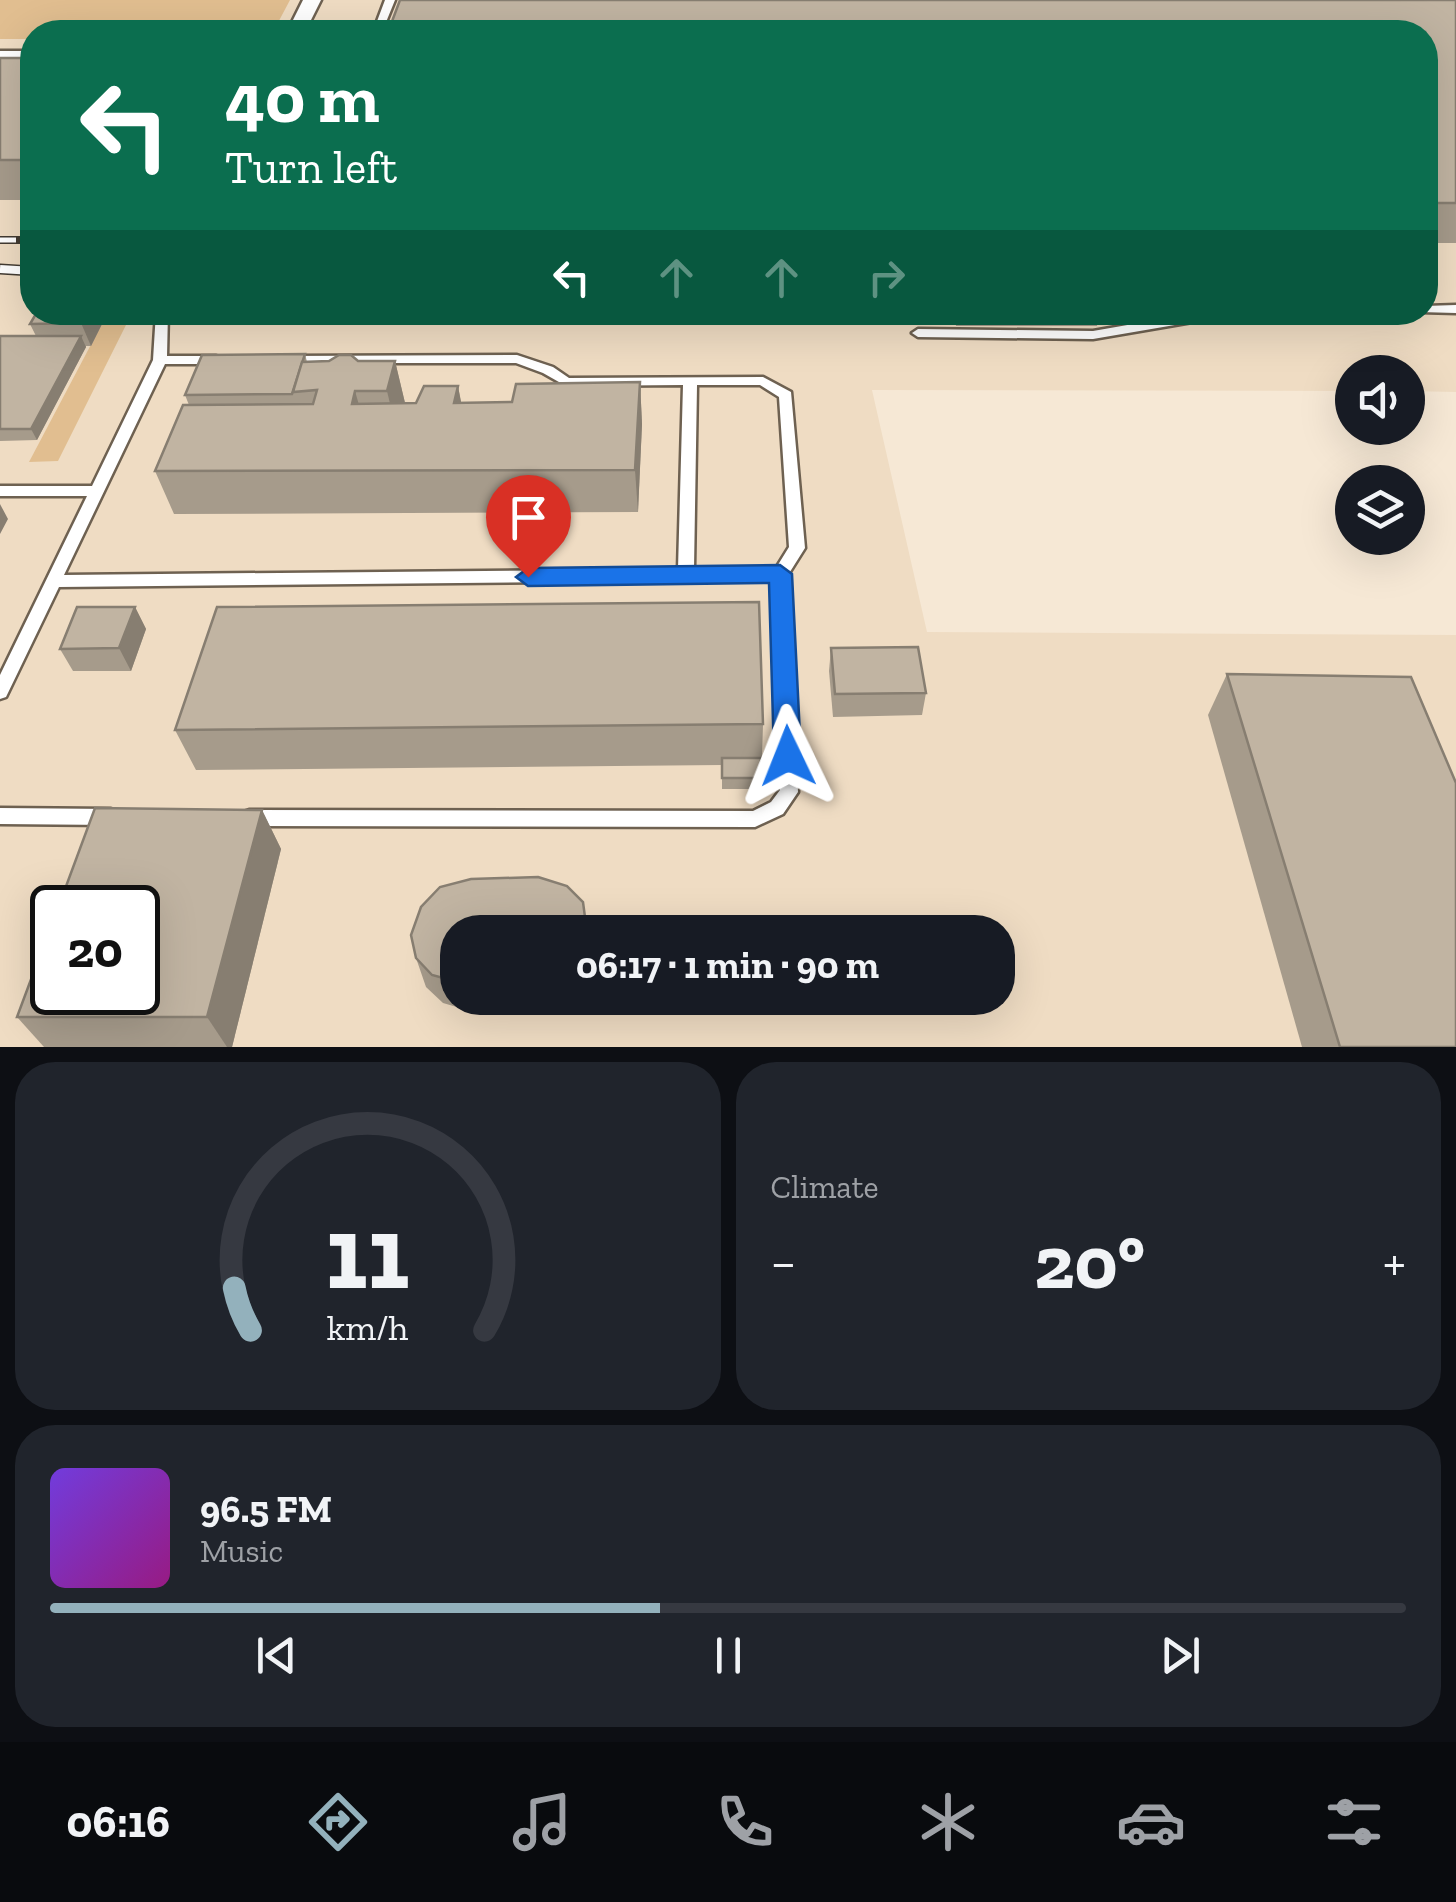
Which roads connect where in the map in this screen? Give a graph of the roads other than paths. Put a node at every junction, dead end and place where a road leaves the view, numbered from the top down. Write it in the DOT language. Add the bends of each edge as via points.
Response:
graph roads {
  1 [pos="161,325"];
  2 [pos="1151,325"];
  3 [pos="918,334"];
  4 [pos="160,360"];
  5 [pos="240,360"];
  6 [pos="279,360"];
  7 [pos="690,381"];
  8 [pos="0,491"];
  9 [pos="95,491"];
  10 [pos="780,574"];
  11 [pos="686,576"];
  12 [pos="53,582"];
  13 [pos="0,692"];
  14 [pos="0,816"];
  15 [pos="134,817"];
  16 [pos="231,818"];
  1 -- 4 [label="lane"];
  2 -- 3 [label="lane" via="1093,335"];
  4 -- 5 [label="lane"];
  4 -- 9 [label="lane"];
  6 -- 7 [label="lane" via="518,359 566,382"];
  7 -- 10 [label="lane" via="763,380 786,395 797,548"];
  7 -- 11 [label="lane"];
  8 -- 9 [label="lane"];
  9 -- 12 [label="lane"];
  10 -- 11 [label="lane"];
  10 -- 16 [label="lane" via="789,792 777,808 755,819"];
  11 -- 12 [label="lane"];
  12 -- 13 [label="lane"];
  14 -- 15 [label="lane"];
}
